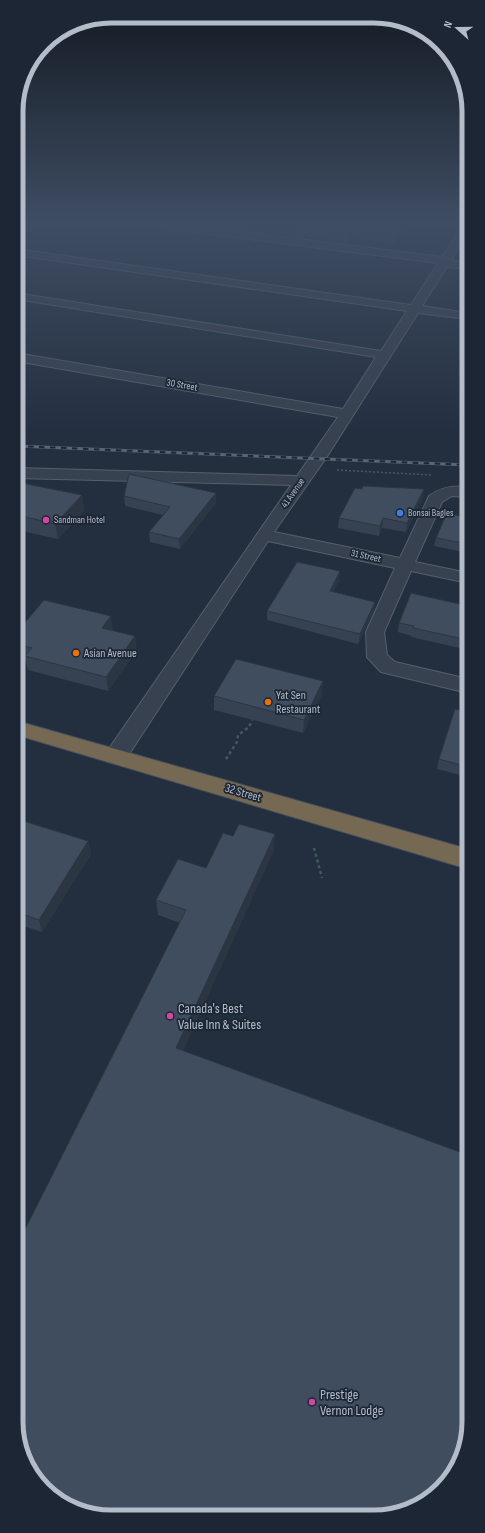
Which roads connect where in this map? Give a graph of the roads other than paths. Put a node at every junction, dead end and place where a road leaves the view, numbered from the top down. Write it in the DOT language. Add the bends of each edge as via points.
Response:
graph roads {
  1 [pos="300,293"];
  2 [pos="426,293"];
  3 [pos="23,297"];
  4 [pos="415,309"];
  5 [pos="462,315"];
  6 [pos="385,355"];
  7 [pos="23,358"];
  8 [pos="347,414"];
  9 [pos="23,473"];
  10 [pos="302,481"];
  11 [pos="460,491"];
  12 [pos="264,535"];
  13 [pos="404,565"];
  14 [pos="462,577"];
  15 [pos="462,685"];
  16 [pos="23,730"];
  17 [pos="116,756"];
  18 [pos="462,856"];
  1 -- 4 [label="street"];
  2 -- 4 [label="street, 41 Avenue"];
  3 -- 6 [label="street"];
  4 -- 5 [label="street"];
  4 -- 6 [label="street, 41 Avenue"];
  6 -- 8 [label="street, 41 Avenue"];
  7 -- 8 [label="street, 30 Street"];
  8 -- 10 [label="street, 41 Avenue"];
  9 -- 10 [label="street"];
  10 -- 12 [label="street, 41 Avenue"];
  11 -- 13 [label="street" via="446,492 436,499"];
  12 -- 13 [label="street, 31 Street"];
  12 -- 17 [label="street, 41 Avenue"];
  13 -- 14 [label="street, 31 Street"];
  13 -- 15 [label="street" via="375,632 377,657 388,667"];
  16 -- 17 [label="highway, 32 Street"];
  17 -- 18 [label="highway, 32 Street"];
}
